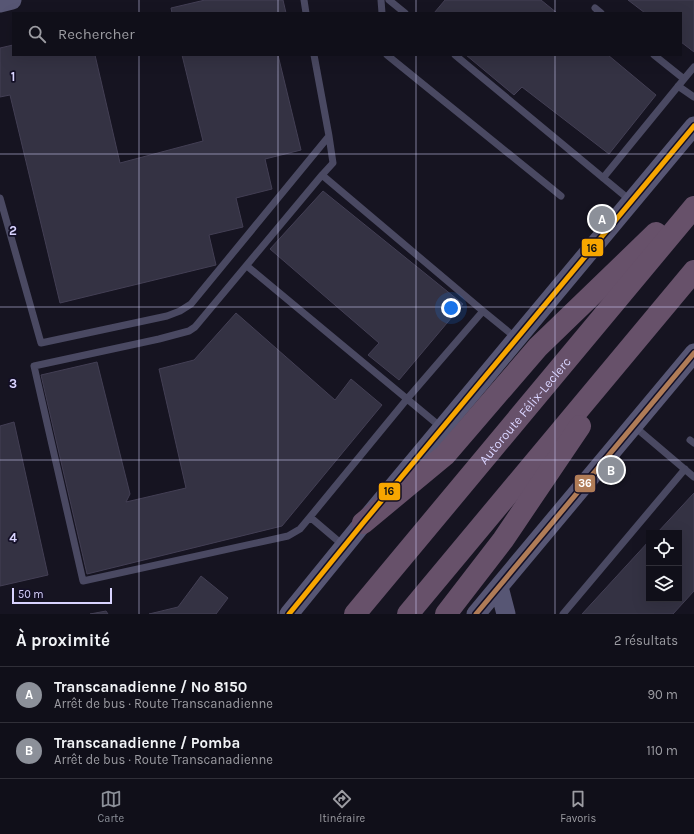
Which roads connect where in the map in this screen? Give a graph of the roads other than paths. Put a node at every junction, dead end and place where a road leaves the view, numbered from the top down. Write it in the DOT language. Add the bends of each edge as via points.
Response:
graph roads {
  1 [pos="12,0"];
  2 [pos="304,0"];
  3 [pos="381,0"];
  4 [pos="389,0"];
  5 [pos="0,3"];
  6 [pos="306,12"];
  7 [pos="382,12"];
  8 [pos="404,12"];
  9 [pos="314,56"];
  10 [pos="388,56"];
  11 [pos="456,56"];
  12 [pos="655,56"];
  13 [pos="693,69"];
  14 [pos="684,79"];
  15 [pos="678,86"];
  16 [pos="694,97"];
  17 [pos="694,126"];
  18 [pos="329,136"];
  19 [pos="322,175"];
  20 [pos="602,178"];
  21 [pos="561,196"];
  22 [pos="694,197"];
  23 [pos="0,198"];
  24 [pos="631,202"];
  25 [pos="694,207"];
  26 [pos="247,266"];
  27 [pos="694,271"];
  28 [pos="483,311"];
  29 [pos="653,320"];
  30 [pos="516,338"];
  31 [pos="694,353"];
  32 [pos="407,399"];
  33 [pos="634,426"];
  34 [pos="442,428"];
  35 [pos="685,469"];
  36 [pos="694,477"];
  37 [pos="310,517"];
  38 [pos="363,523"];
  39 [pos="344,546"];
  40 [pos="499,587"];
  41 [pos="289,614"];
  42 [pos="355,614"];
  43 [pos="408,614"];
  44 [pos="446,614"];
  45 [pos="476,614"];
  46 [pos="506,614"];
  47 [pos="563,614"];
  1 -- 5 [label="main road"];
  2 -- 6 [label="lane"];
  3 -- 7 [label="lane"];
  4 -- 8 [label="lane"];
  9 -- 18 [label="lane"];
  10 -- 21 [label="lane"];
  11 -- 20 [label="lane"];
  12 -- 14 [label="lane"];
  13 -- 14 [label="lane"];
  14 -- 15 [label="lane"];
  15 -- 16 [label="lane"];
  15 -- 20 [label="lane"];
  17 -- 24 [label="main road"];
  18 -- 19 [label="lane" via="333,163"];
  18 -- 23 [label="lane" via="191,304 167,316 41,343"];
  19 -- 26 [label="lane"];
  19 -- 28 [label="lane"];
  20 -- 24 [label="lane"];
  22 -- 38 [label="highway" via="538,347 445,455"];
  24 -- 30 [label="main road"];
  25 -- 42 [label="highway, Autoroute Félix-Leclerc"];
  26 -- 32 [label="lane"];
  26 -- 37 [label="lane" via="202,319 188,331 34,366 83,581 288,536 300,529"];
  27 -- 29 [label="highway"];
  28 -- 30 [label="lane"];
  28 -- 32 [label="lane"];
  29 -- 43 [label="highway"];
  29 -- 44 [label="highway" via="504,540"];
  30 -- 34 [label="main road"];
  31 -- 33 [label="main road"];
  32 -- 34 [label="lane"];
  32 -- 37 [label="lane"];
  33 -- 35 [label="lane"];
  33 -- 40 [label="main road"];
  34 -- 38 [label="main road"];
  35 -- 36 [label="lane"];
  35 -- 47 [label="lane"];
  37 -- 39 [label="lane"];
  38 -- 39 [label="main road"];
  39 -- 41 [label="main road"];
  40 -- 45 [label="main road"];
  40 -- 46 [label="main road"];
}
